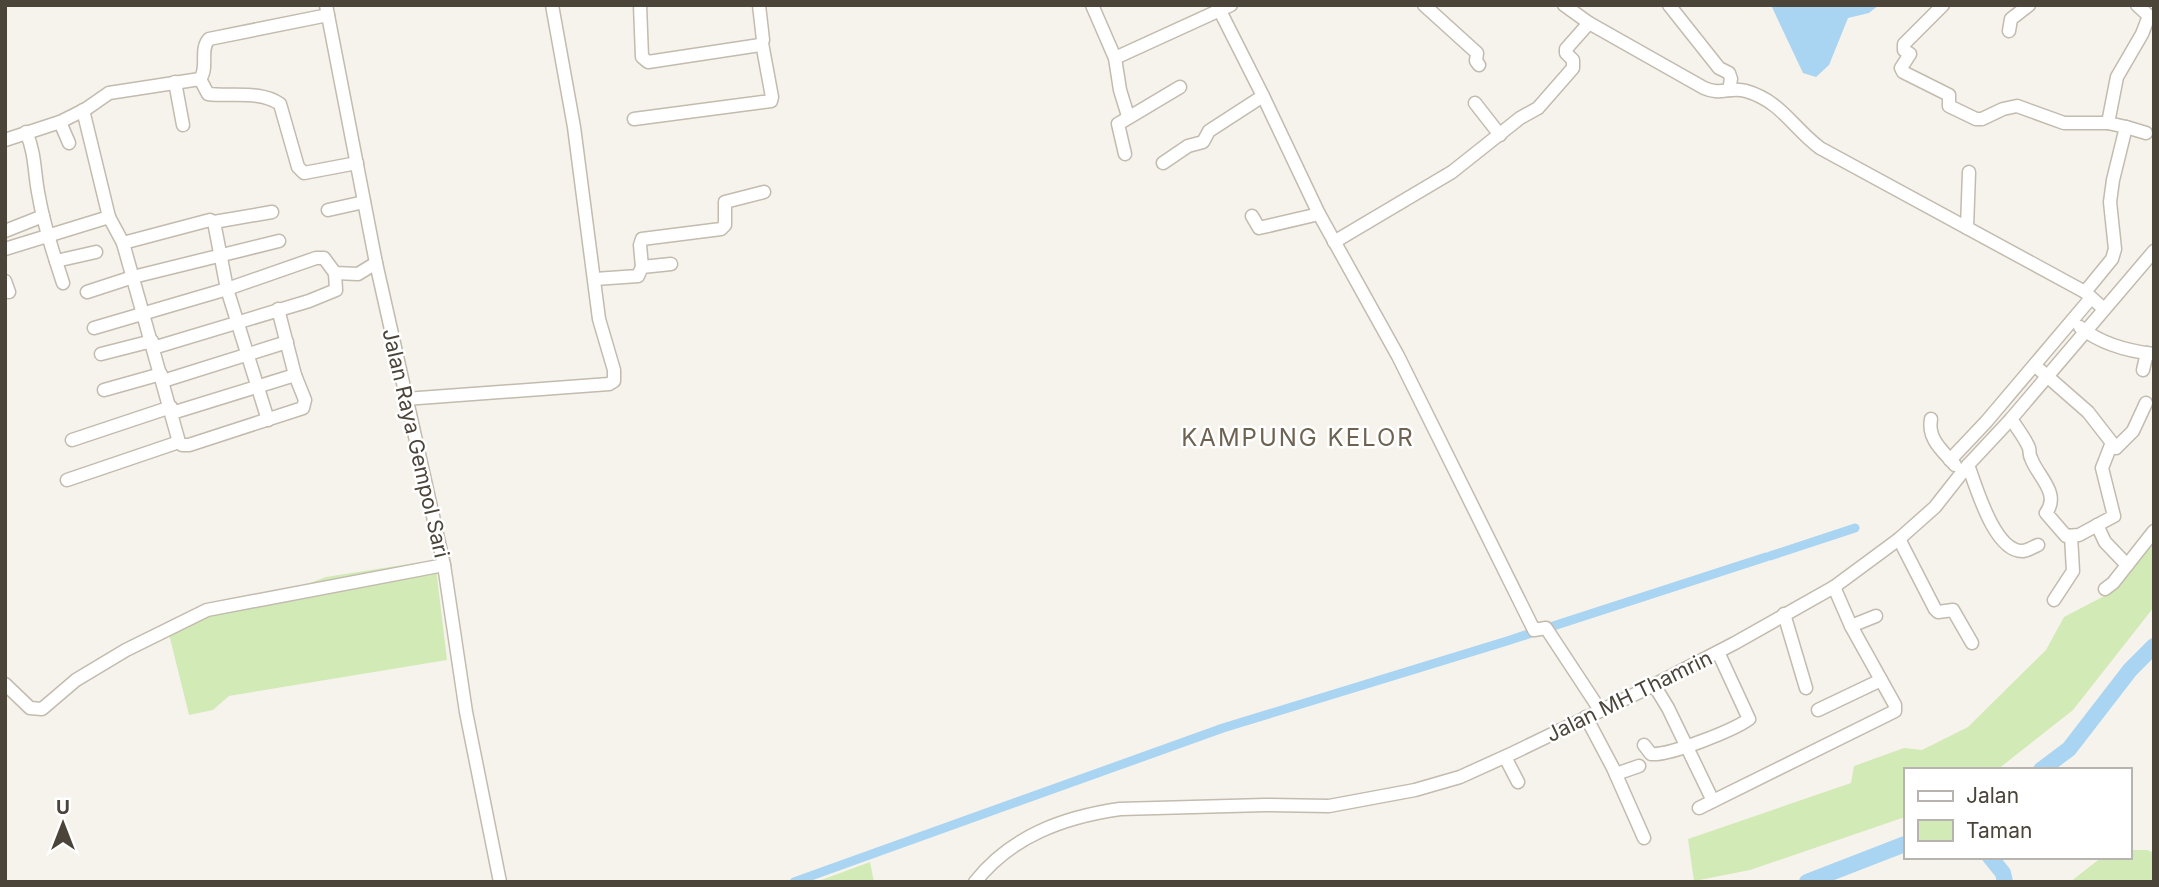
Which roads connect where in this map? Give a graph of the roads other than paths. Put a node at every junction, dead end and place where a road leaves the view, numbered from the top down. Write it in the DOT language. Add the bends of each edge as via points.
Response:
graph roads {
  1 [pos="552,5"];
  2 [pos="640,5"];
  3 [pos="759,5"];
  4 [pos="1092,5"];
  5 [pos="1424,5"];
  6 [pos="1564,5"];
  7 [pos="1669,5"];
  8 [pos="1943,5"];
  9 [pos="2029,5"];
  10 [pos="2137,5"];
  11 [pos="1223,7"];
  12 [pos="329,8"];
  13 [pos="2151,11"];
  14 [pos="1589,23"];
  15 [pos="2009,31"];
  16 [pos="762,43"];
  17 [pos="1115,58"];
  18 [pos="1479,65"];
  19 [pos="200,79"];
  20 [pos="175,82"];
  21 [pos="1180,87"];
  22 [pos="1729,90"];
  23 [pos="1263,96"];
  24 [pos="1475,103"];
  25 [pos="83,110"];
  26 [pos="1128,116"];
  27 [pos="634,119"];
  28 [pos="60,122"];
  29 [pos="2108,123"];
  30 [pos="183,125"];
  31 [pos="2126,127"];
  32 [pos="26,132"];
  33 [pos="2146,133"];
  34 [pos="1500,135"];
  35 [pos="5,140"];
  36 [pos="69,142"];
  37 [pos="1125,154"];
  38 [pos="357,163"];
  39 [pos="1163,163"];
  40 [pos="1969,172"];
  41 [pos="764,192"];
  42 [pos="364,202"];
  43 [pos="328,210"];
  44 [pos="272,212"];
  45 [pos="1319,214"];
  46 [pos="43,216"];
  47 [pos="1252,216"];
  48 [pos="109,217"];
  49 [pos="214,222"];
  50 [pos="1968,228"];
  51 [pos="5,230"];
  52 [pos="48,236"];
  53 [pos="279,241"];
  54 [pos="1334,242"];
  55 [pos="123,243"];
  56 [pos="5,249"];
  57 [pos="96,252"];
  58 [pos="2153,252"];
  59 [pos="219,256"];
  60 [pos="56,261"];
  61 [pos="376,263"];
  62 [pos="671,264"];
  63 [pos="642,268"];
  64 [pos="335,273"];
  65 [pos="133,277"];
  66 [pos="595,279"];
  67 [pos="63,283"];
  68 [pos="227,289"];
  69 [pos="87,292"];
  70 [pos="2094,301"];
  71 [pos="278,309"];
  72 [pos="145,314"];
  73 [pos="238,321"];
  74 [pos="2079,326"];
  75 [pos="94,328"];
  76 [pos="287,342"];
  77 [pos="153,344"];
  78 [pos="2150,353"];
  79 [pos="102,354"];
  80 [pos="247,355"];
  81 [pos="2040,370"];
  82 [pos="2143,370"];
  83 [pos="295,375"];
  84 [pos="162,378"];
  85 [pos="257,387"];
  86 [pos="104,390"];
  87 [pos="405,399"];
  88 [pos="2146,403"];
  89 [pos="171,410"];
  90 [pos="1931,419"];
  91 [pos="2011,419"];
  92 [pos="268,420"];
  93 [pos="72,440"];
  94 [pos="179,442"];
  95 [pos="2111,444"];
  96 [pos="1959,466"];
  97 [pos="67,480"];
  98 [pos="2097,525"];
  99 [pos="2154,531"];
  100 [pos="2071,536"];
  101 [pos="1899,539"];
  102 [pos="2038,545"];
  103 [pos="444,565"];
  104 [pos="2127,565"];
  105 [pos="1834,587"];
  106 [pos="2105,590"];
  107 [pos="2054,600"];
  108 [pos="1784,614"];
  109 [pos="1876,616"];
  110 [pos="1851,626"];
  111 [pos="1972,643"];
  112 [pos="1718,652"];
  113 [pos="1881,680"];
  114 [pos="5,684"];
  115 [pos="1654,685"];
  116 [pos="1806,688"];
  117 [pos="1600,710"];
  118 [pos="1818,710"];
  119 [pos="1586,717"];
  120 [pos="1644,745"];
  121 [pos="1688,747"];
  122 [pos="1505,757"];
  123 [pos="1639,766"];
  124 [pos="1616,774"];
  125 [pos="1518,782"];
  126 [pos="1713,801"];
  127 [pos="1699,808"];
  128 [pos="1644,838"];
  129 [pos="500,882"];
  130 [pos="975,882"];
  1 -- 66 [label="street"];
  2 -- 16 [label="street" via="642,57 648,62"];
  3 -- 16 [label="street"];
  4 -- 17 [label="street"];
  5 -- 18 [label="street" via="1477,53"];
  6 -- 14 [label="street"];
  7 -- 22 [label="street" via="1719,68 1729,73"];
  8 -- 29 [label="street" via="1904,44 1910,54 1901,68 1949,95 1949,106 1976,119 2017,106 2064,123"];
  9 -- 15 [label="street" via="2011,19"];
  10 -- 13 [label="street"];
  11 -- 17 [label="street"];
  11 -- 23 [label="street"];
  12 -- 19 [label="street" via="205,41"];
  12 -- 38 [label="street, Jalan Raya Gempol Sari"];
  13 -- 29 [label="street" via="2117,77"];
  14 -- 22 [label="street" via="1712,92"];
  14 -- 34 [label="street" via="1566,49 1573,68 1538,108"];
  16 -- 27 [label="street" via="771,101"];
  17 -- 26 [label="street"];
  19 -- 20 [label="street"];
  19 -- 38 [label="street" via="208,94 235,93 280,104 298,167 304,173"];
  20 -- 25 [label="street" via="114,91"];
  20 -- 30 [label="street"];
  21 -- 26 [label="street"];
  22 -- 50 [label="street" via="1743,90 1780,108 1802,135 1820,148"];
  23 -- 39 [label="street" via="1209,131 1203,142"];
  23 -- 45 [label="street"];
  24 -- 34 [label="street"];
  25 -- 28 [label="street"];
  25 -- 48 [label="street"];
  26 -- 37 [label="street" via="1117,125"];
  28 -- 32 [label="street"];
  28 -- 36 [label="street"];
  29 -- 31 [label="street"];
  31 -- 33 [label="street"];
  31 -- 70 [label="street" via="2110,202 2115,249"];
  32 -- 35 [label="street"];
  32 -- 46 [label="street"];
  34 -- 54 [label="street" via="1452,172"];
  38 -- 42 [label="street, Jalan Raya Gempol Sari"];
  40 -- 50 [label="street"];
  41 -- 63 [label="street" via="724,202 725,225 721,229 642,239"];
  42 -- 43 [label="street"];
  42 -- 61 [label="street, Jalan Raya Gempol Sari"];
  44 -- 49 [label="street"];
  45 -- 47 [label="street" via="1259,228"];
  45 -- 54 [label="street"];
  46 -- 51 [label="street"];
  46 -- 52 [label="street"];
  48 -- 52 [label="street"];
  48 -- 55 [label="street"];
  49 -- 55 [label="street"];
  49 -- 59 [label="street"];
  50 -- 70 [label="street"];
  52 -- 56 [label="street"];
  52 -- 60 [label="street"];
  53 -- 59 [label="street"];
  54 -- 117 [label="street" via="1398,356 1534,630 1546,628"];
  55 -- 65 [label="street"];
  57 -- 60 [label="street"];
  58 -- 70 [label="street, Jalan MH Thamrin"];
  59 -- 65 [label="street"];
  59 -- 68 [label="street"];
  60 -- 67 [label="street"];
  61 -- 64 [label="street" via="358,274"];
  61 -- 87 [label="street, Jalan Raya Gempol Sari"];
  62 -- 63 [label="street"];
  63 -- 66 [label="street" via="638,276"];
  64 -- 68 [label="street" via="324,258 316,258"];
  64 -- 71 [label="street" via="336,290"];
  65 -- 69 [label="street"];
  65 -- 72 [label="street"];
  66 -- 87 [label="street" via="601,329 614,370 612,382"];
  68 -- 72 [label="street"];
  68 -- 73 [label="street"];
  70 -- 74 [label="street, Jalan MH Thamrin"];
  71 -- 73 [label="street"];
  71 -- 76 [label="street"];
  72 -- 75 [label="street"];
  72 -- 77 [label="street"];
  73 -- 77 [label="street"];
  73 -- 80 [label="street"];
  74 -- 78 [label="street" via="2124,350"];
  74 -- 81 [label="street, Jalan MH Thamrin"];
  76 -- 80 [label="street"];
  76 -- 83 [label="street"];
  77 -- 79 [label="street"];
  77 -- 84 [label="street"];
  78 -- 82 [label="street"];
  80 -- 84 [label="street"];
  80 -- 85 [label="street"];
  81 -- 91 [label="street, Jalan MH Thamrin"];
  81 -- 95 [label="street" via="2088,412"];
  81 -- 96 [label="street" via="1986,422"];
  83 -- 85 [label="street"];
  83 -- 92 [label="street" via="305,406"];
  84 -- 86 [label="street"];
  84 -- 89 [label="street"];
  85 -- 89 [label="street"];
  85 -- 92 [label="street"];
  87 -- 103 [label="street, Jalan Raya Gempol Sari"];
  88 -- 95 [label="street" via="2133,431 2116,448"];
  89 -- 93 [label="street"];
  89 -- 94 [label="street"];
  90 -- 96 [label="street" via="1929,431 1936,444"];
  91 -- 96 [label="street, Jalan MH Thamrin"];
  91 -- 100 [label="street" via="2044,478 2051,498 2046,513 2060,531"];
  92 -- 94 [label="street" via="189,445"];
  94 -- 97 [label="street"];
  95 -- 98 [label="street" via="2102,468 2114,516"];
  96 -- 101 [label="street, Jalan MH Thamrin" via="1935,507"];
  96 -- 102 [label="street" via="1998,535 2019,550"];
  98 -- 100 [label="street"];
  98 -- 104 [label="street" via="2105,542"];
  99 -- 104 [label="street"];
  100 -- 107 [label="street" via="2073,571"];
  101 -- 105 [label="street, Jalan MH Thamrin"];
  101 -- 111 [label="street" via="1935,609 1953,610"];
  103 -- 114 [label="street" via="208,610 126,650 76,680 42,709 30,708"];
  103 -- 129 [label="street, Jalan Raya Gempol Sari" via="466,712"];
  104 -- 106 [label="street"];
  105 -- 108 [label="street, Jalan MH Thamrin"];
  105 -- 110 [label="street"];
  108 -- 112 [label="street, Jalan MH Thamrin"];
  108 -- 116 [label="street"];
  109 -- 110 [label="street"];
  110 -- 113 [label="street"];
  112 -- 115 [label="street, Jalan MH Thamrin"];
  112 -- 121 [label="street" via="1749,719"];
  113 -- 118 [label="street"];
  113 -- 126 [label="street" via="1895,705 1893,713"];
  115 -- 117 [label="street, Jalan MH Thamrin"];
  115 -- 121 [label="street"];
  117 -- 119 [label="street, Jalan MH Thamrin"];
  119 -- 122 [label="street, Jalan MH Thamrin"];
  119 -- 124 [label="street"];
  120 -- 121 [label="street" via="1651,754"];
  121 -- 126 [label="street"];
  122 -- 125 [label="street"];
  122 -- 130 [label="street, Jalan MH Thamrin" via="1415,790 1329,806 1098,812 1026,837"];
  123 -- 124 [label="street"];
  124 -- 128 [label="street"];
  126 -- 127 [label="street"];
}
